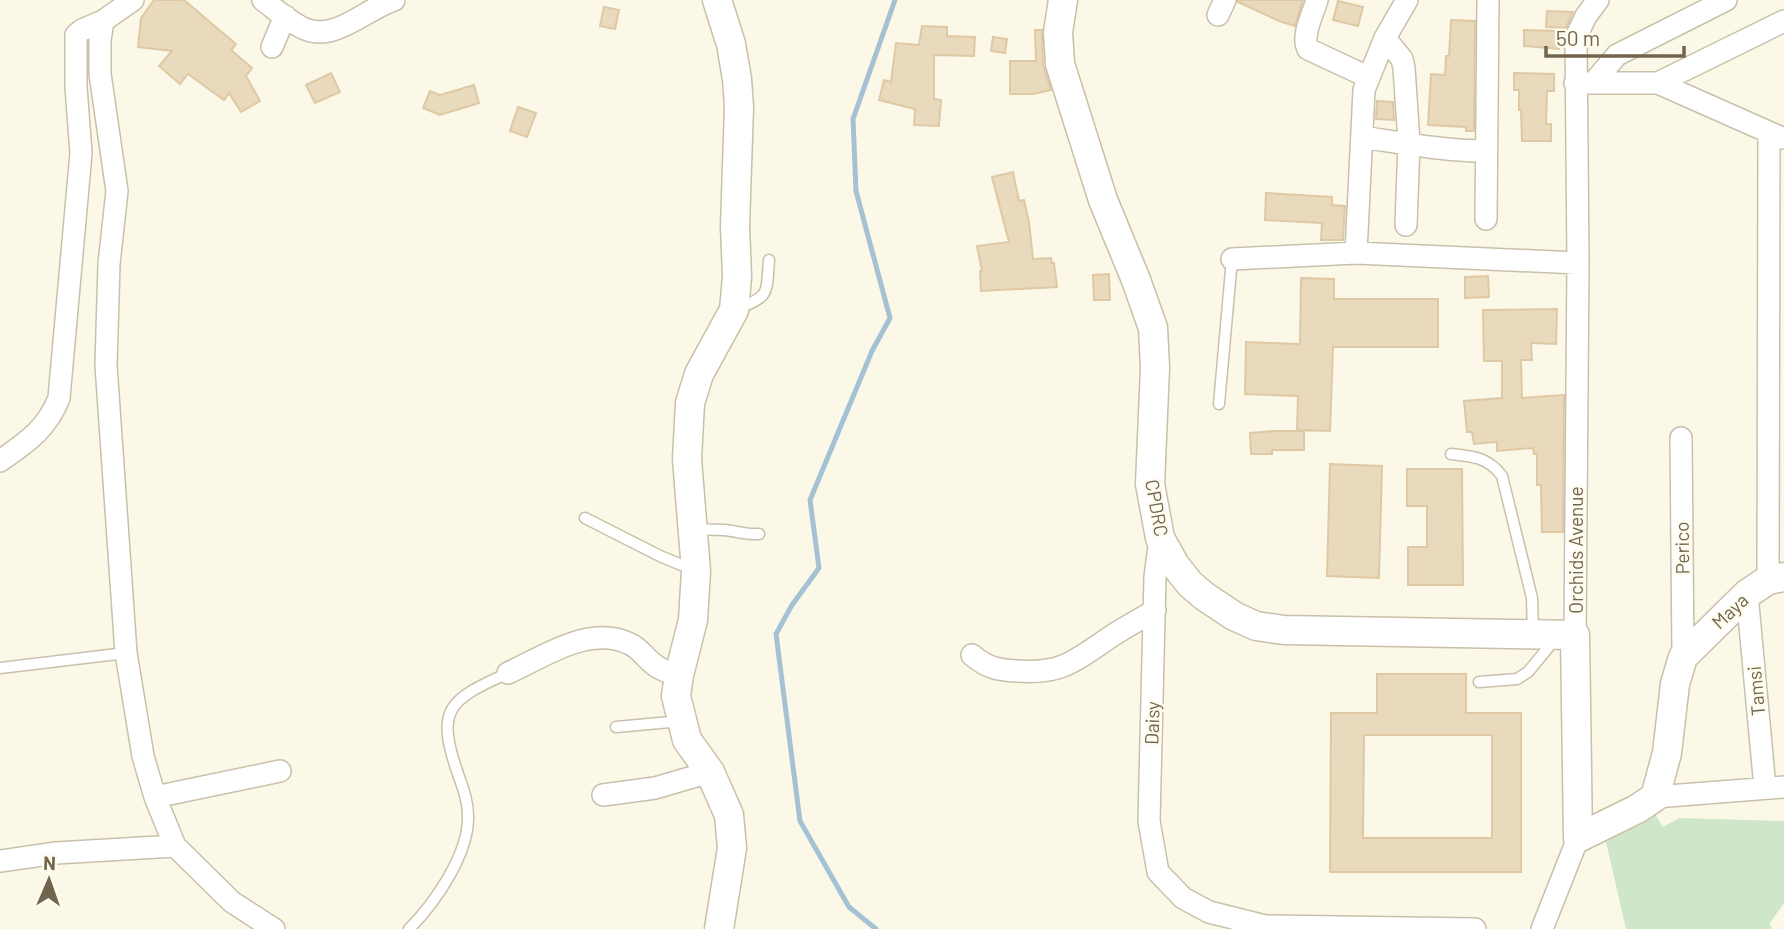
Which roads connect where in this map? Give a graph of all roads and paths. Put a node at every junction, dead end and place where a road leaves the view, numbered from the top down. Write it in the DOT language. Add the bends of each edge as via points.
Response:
graph roads {
  1 [pos="133,0"];
  2 [pos="263,0"];
  3 [pos="394,0"];
  4 [pos="718,0"];
  5 [pos="1063,0"];
  6 [pos="1317,0"];
  7 [pos="1407,0"];
  8 [pos="1488,0"];
  9 [pos="1598,0"];
  10 [pos="1726,0"];
  11 [pos="285,16"];
  12 [pos="103,21"];
  13 [pos="1784,22"];
  14 [pos="1385,38"];
  15 [pos="272,47"];
  16 [pos="1368,77"];
  17 [pos="1584,83"];
  18 [pos="1658,83"];
  19 [pos="1777,136"];
  20 [pos="1362,137"];
  21 [pos="1409,142"];
  22 [pos="1486,151"];
  23 [pos="1486,219"];
  24 [pos="1406,225"];
  25 [pos="1356,253"];
  26 [pos="1231,259"];
  27 [pos="769,260"];
  28 [pos="1578,262"];
  29 [pos="734,310"];
  30 [pos="1219,404"];
  31 [pos="1681,438"];
  32 [pos="1451,454"];
  33 [pos="0,461"];
  34 [pos="585,517"];
  35 [pos="692,526"];
  36 [pos="760,534"];
  37 [pos="1160,538"];
  38 [pos="696,571"];
  39 [pos="1766,584"];
  40 [pos="1155,610"];
  41 [pos="1556,634"];
  42 [pos="126,653"];
  43 [pos="972,655"];
  44 [pos="1683,657"];
  45 [pos="0,668"];
  46 [pos="508,673"];
  47 [pos="679,675"];
  48 [pos="1479,682"];
  49 [pos="681,720"];
  50 [pos="616,727"];
  51 [pos="280,771"];
  52 [pos="710,772"];
  53 [pos="1774,788"];
  54 [pos="603,795"];
  55 [pos="155,797"];
  56 [pos="1655,797"];
  57 [pos="1578,838"];
  58 [pos="174,846"];
  59 [pos="0,861"];
  60 [pos="274,929"];
  61 [pos="409,929"];
  62 [pos="719,929"];
  63 [pos="1475,929"];
  64 [pos="1542,929"];
  1 -- 12 [label="street"];
  2 -- 11 [label="street"];
  3 -- 11 [label="street" via="331,32 301,28"];
  4 -- 29 [label="street" via="731,44 739,107"];
  5 -- 37 [label="street, CPDRC" via="1060,64 1103,200 1153,328 1150,484"];
  6 -- 16 [label="street" via="1306,37 1308,49"];
  7 -- 14 [label="street"];
  8 -- 22 [label="street"];
  9 -- 17 [label="street, Orchids Avenue" via="1576,37"];
  10 -- 17 [label="street" via="1617,55"];
  11 -- 15 [label="street"];
  12 -- 33 [label="street" via="76,35 81,153 59,398 42,429"];
  12 -- 42 [label="street" via="100,74 117,191 106,365"];
  13 -- 18 [label="street"];
  14 -- 16 [label="street"];
  14 -- 21 [label="street" via="1405,68"];
  16 -- 20 [label="street"];
  17 -- 18 [label="street"];
  17 -- 28 [label="street, Orchids Avenue"];
  18 -- 19 [label="street"];
  19 -- 39 [label="street, Tamsi"];
  20 -- 21 [label="street"];
  20 -- 25 [label="street"];
  21 -- 22 [label="street"];
  21 -- 24 [label="street"];
  22 -- 23 [label="street"];
  25 -- 26 [label="street"];
  25 -- 28 [label="street"];
  26 -- 30 [label="lane"];
  27 -- 29 [label="lane" via="765,295"];
  28 -- 41 [label="street, Orchids Avenue"];
  29 -- 35 [label="street" via="699,374 690,403 687,458"];
  31 -- 44 [label="street, Perico"];
  32 -- 41 [label="lane" via="1480,457 1502,476 1532,598"];
  34 -- 38 [label="lane"];
  35 -- 36 [label="lane" via="704,531"];
  35 -- 38 [label="street"];
  37 -- 40 [label="street, Daisy"];
  37 -- 41 [label="street, CPDRC" via="1190,584 1256,626 1284,631"];
  38 -- 47 [label="street" via="693,620"];
  39 -- 44 [label="street, Maya"];
  39 -- 53 [label="street, Tamsi"];
  40 -- 43 [label="street" via="1059,668 1037,673 997,670"];
  40 -- 63 [label="street, Daisy" via="1149,821 1158,872 1183,898 1209,912 1265,926"];
  41 -- 48 [label="lane" via="1528,672 1517,679"];
  41 -- 57 [label="street, Orchids Avenue"];
  42 -- 45 [label="lane"];
  42 -- 55 [label="street" via="143,756"];
  44 -- 56 [label="street"];
  46 -- 47 [label="street" via="571,642 592,638 627,642 661,670"];
  46 -- 61 [label="lane" via="461,698 446,721 449,747 466,796 468,828 452,871"];
  47 -- 49 [label="street" via="676,696"];
  49 -- 50 [label="lane"];
  49 -- 52 [label="street" via="687,740"];
  51 -- 55 [label="street"];
  52 -- 54 [label="street" via="655,788"];
  52 -- 62 [label="street" via="729,815 732,848"];
  53 -- 56 [label="street"];
  55 -- 58 [label="street"];
  56 -- 57 [label="street"];
  57 -- 64 [label="street"];
  58 -- 59 [label="street"];
  58 -- 60 [label="street" via="232,902"];
}
